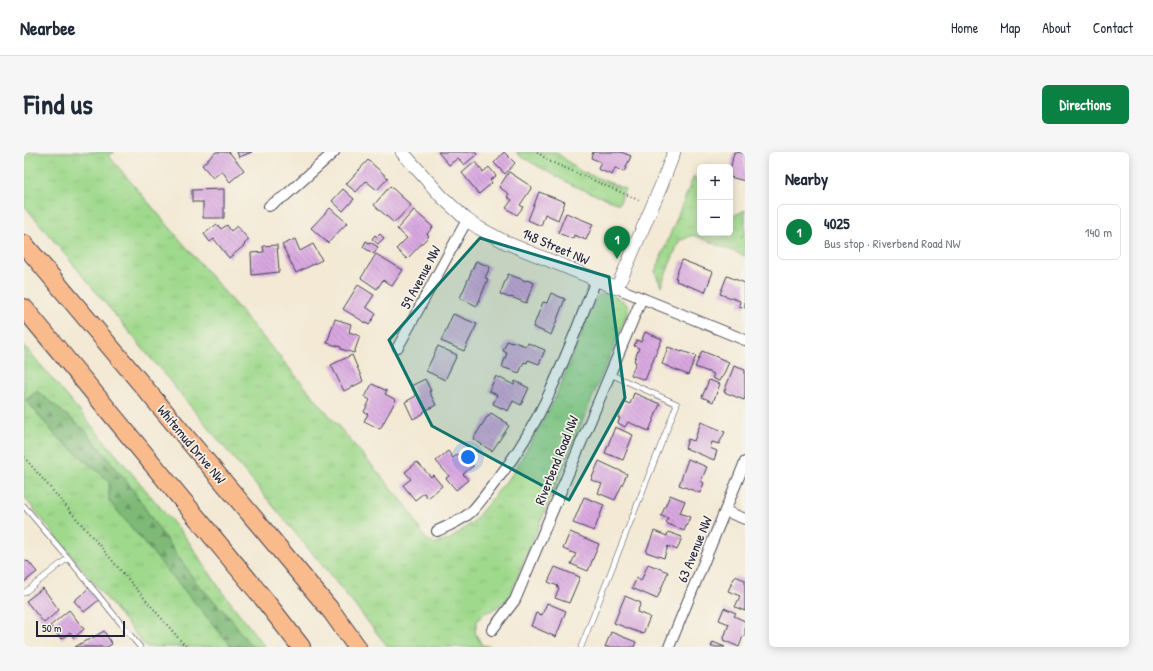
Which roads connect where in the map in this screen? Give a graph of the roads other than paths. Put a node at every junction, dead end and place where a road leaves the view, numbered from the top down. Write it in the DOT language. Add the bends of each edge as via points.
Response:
graph roads {
  1 [pos="334,152"];
  2 [pos="402,152"];
  3 [pos="674,152"];
  4 [pos="268,206"];
  5 [pos="466,220"];
  6 [pos="24,244"];
  7 [pos="596,280"];
  8 [pos="617,288"];
  9 [pos="642,298"];
  10 [pos="24,308"];
  11 [pos="24,320"];
  12 [pos="745,340"];
  13 [pos="398,347"];
  14 [pos="609,373"];
  15 [pos="122,427"];
  16 [pos="745,462"];
  17 [pos="24,506"];
  18 [pos="725,511"];
  19 [pos="745,519"];
  20 [pos="437,531"];
  21 [pos="68,558"];
  22 [pos="24,593"];
  23 [pos="492,630"];
  24 [pos="140,647"];
  25 [pos="301,647"];
  26 [pos="357,647"];
  27 [pos="581,647"];
  28 [pos="669,647"];
  1 -- 4 [label="street" via="286,196"];
  2 -- 5 [label="street, 148 Street NW" via="442,198"];
  3 -- 8 [label="street"];
  5 -- 7 [label="street, 148 Street NW" via="493,236"];
  5 -- 13 [label="street, 59 Avenue NW"];
  6 -- 26 [label="highway, Whitemud Drive NW" via="332,612"];
  7 -- 8 [label="street, 148 Street NW"];
  7 -- 20 [label="street" via="553,387 516,454 471,512"];
  8 -- 9 [label="street, 148 Street NW"];
  9 -- 12 [label="street, 148 Street NW"];
  9 -- 14 [label="street, Riverbend Road NW"];
  10 -- 15 [label="highway"];
  11 -- 15 [label="highway"];
  14 -- 23 [label="street, Riverbend Road NW" via="515,600"];
  14 -- 27 [label="lane" via="677,404"];
  15 -- 25 [label="highway"];
  16 -- 18 [label="street, 63 Avenue NW"];
  17 -- 21 [label="lane"];
  18 -- 19 [label="street"];
  18 -- 28 [label="street, 63 Avenue NW"];
  21 -- 22 [label="lane"];
  21 -- 24 [label="lane"];
}
